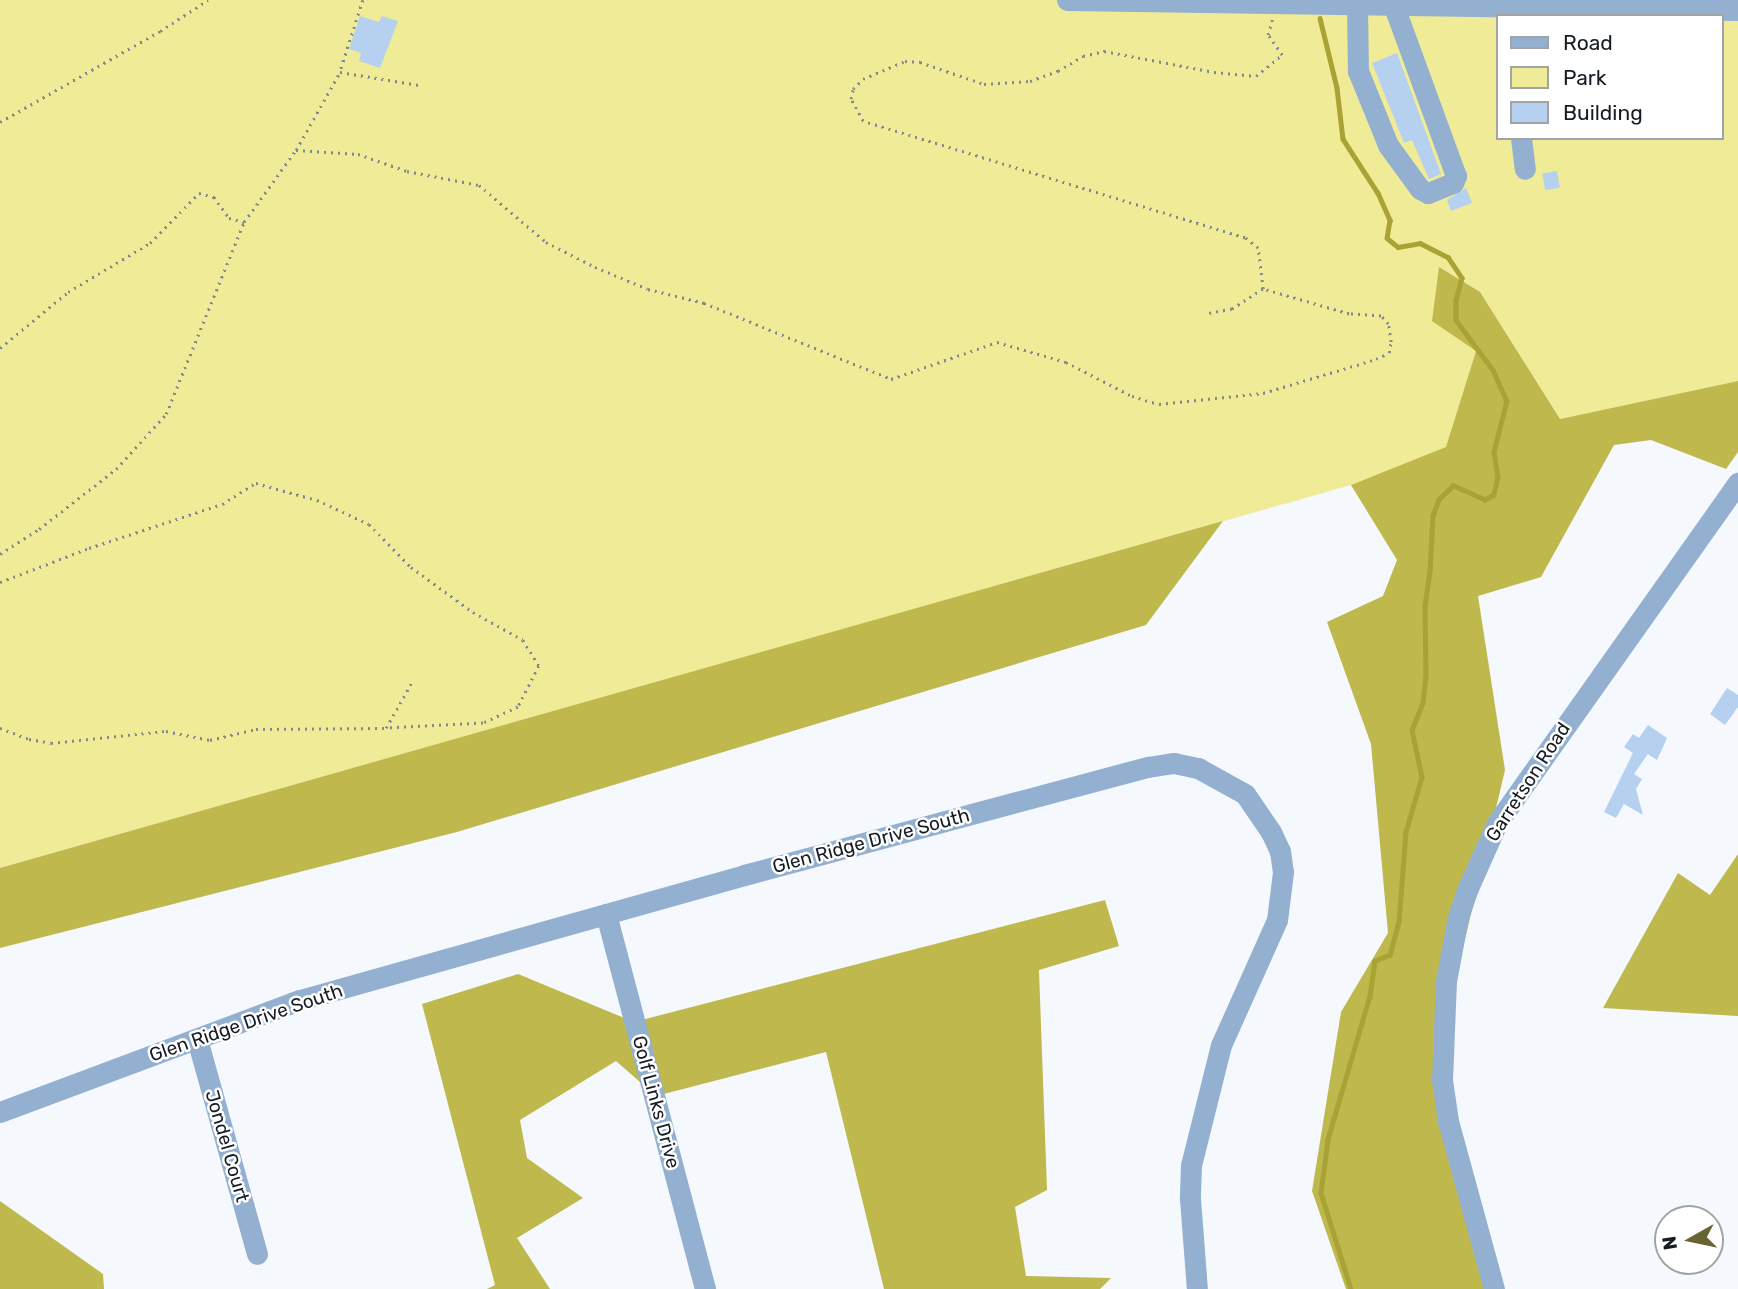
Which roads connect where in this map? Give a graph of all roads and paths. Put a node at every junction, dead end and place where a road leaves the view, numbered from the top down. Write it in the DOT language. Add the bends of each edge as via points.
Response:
graph roads {
  1 [pos="208,0"];
  2 [pos="363,0"];
  3 [pos="1067,0"];
  4 [pos="1276,2"];
  5 [pos="1357,3"];
  6 [pos="1393,4"];
  7 [pos="1509,7"];
  8 [pos="1738,10"];
  9 [pos="340,72"];
  10 [pos="419,85"];
  11 [pos="0,122"];
  12 [pos="1521,140"];
  13 [pos="296,150"];
  14 [pos="1525,169"];
  15 [pos="244,222"];
  16 [pos="1263,289"];
  17 [pos="1207,314"];
  18 [pos="0,348"];
  19 [pos="1738,483"];
  20 [pos="0,554"];
  21 [pos="0,582"];
  22 [pos="413,680"];
  23 [pos="0,728"];
  24 [pos="386,728"];
  25 [pos="606,914"];
  26 [pos="197,1039"];
  27 [pos="0,1112"];
  28 [pos="257,1254"];
  29 [pos="705,1289"];
  30 [pos="1197,1289"];
  31 [pos="1494,1289"];
  1 -- 11 [label="path"];
  2 -- 9 [label="path"];
  3 -- 4 [label="street"];
  4 -- 5 [label="street"];
  4 -- 16 [label="path" via="1268,35 1282,55 1255,76 1104,51 1030,81 984,84 905,61 863,79 851,99 863,121 1245,238 1258,248"];
  5 -- 6 [label="street"];
  5 -- 6 [label="street" via="1358,71 1388,145 1420,189 1428,193 1453,183 1456,176"];
  6 -- 7 [label="street"];
  7 -- 8 [label="street"];
  9 -- 10 [label="path"];
  9 -- 13 [label="path"];
  12 -- 14 [label="street"];
  13 -- 15 [label="path"];
  13 -- 16 [label="path" via="358,154 407,171 479,185 547,242 595,267 648,289 704,303 891,379 997,341 1066,362 1132,396 1159,404 1263,393 1389,353 1388,324 1381,316 1349,314"];
  15 -- 18 [label="path" via="229,218 214,197 199,193 150,243 68,292"];
  15 -- 20 [label="path" via="166,414 116,469"];
  16 -- 17 [label="path" via="1232,309"];
  19 -- 31 [label="street, Garretson Road" via="1497,824 1458,917 1446,981 1442,1080 1448,1121"];
  21 -- 24 [label="path" via="222,503 256,483 317,500 369,524 411,567 473,612 523,640 539,666 518,707 483,723"];
  22 -- 24 [label="path"];
  23 -- 24 [label="path" via="51,743 166,731 210,740 256,729"];
  25 -- 26 [label="street, Glen Ridge Drive South" via="300,1000"];
  25 -- 29 [label="street, Golf Links Drive"];
  25 -- 30 [label="street, Glen Ridge Drive South" via="1148,767 1174,764 1198,768 1228,781 1245,794 1271,832 1280,851 1282,894 1277,920 1222,1045 1194,1152 1190,1199"];
  26 -- 27 [label="street, Glen Ridge Drive South"];
  26 -- 28 [label="street, Jondel Court"];
}
